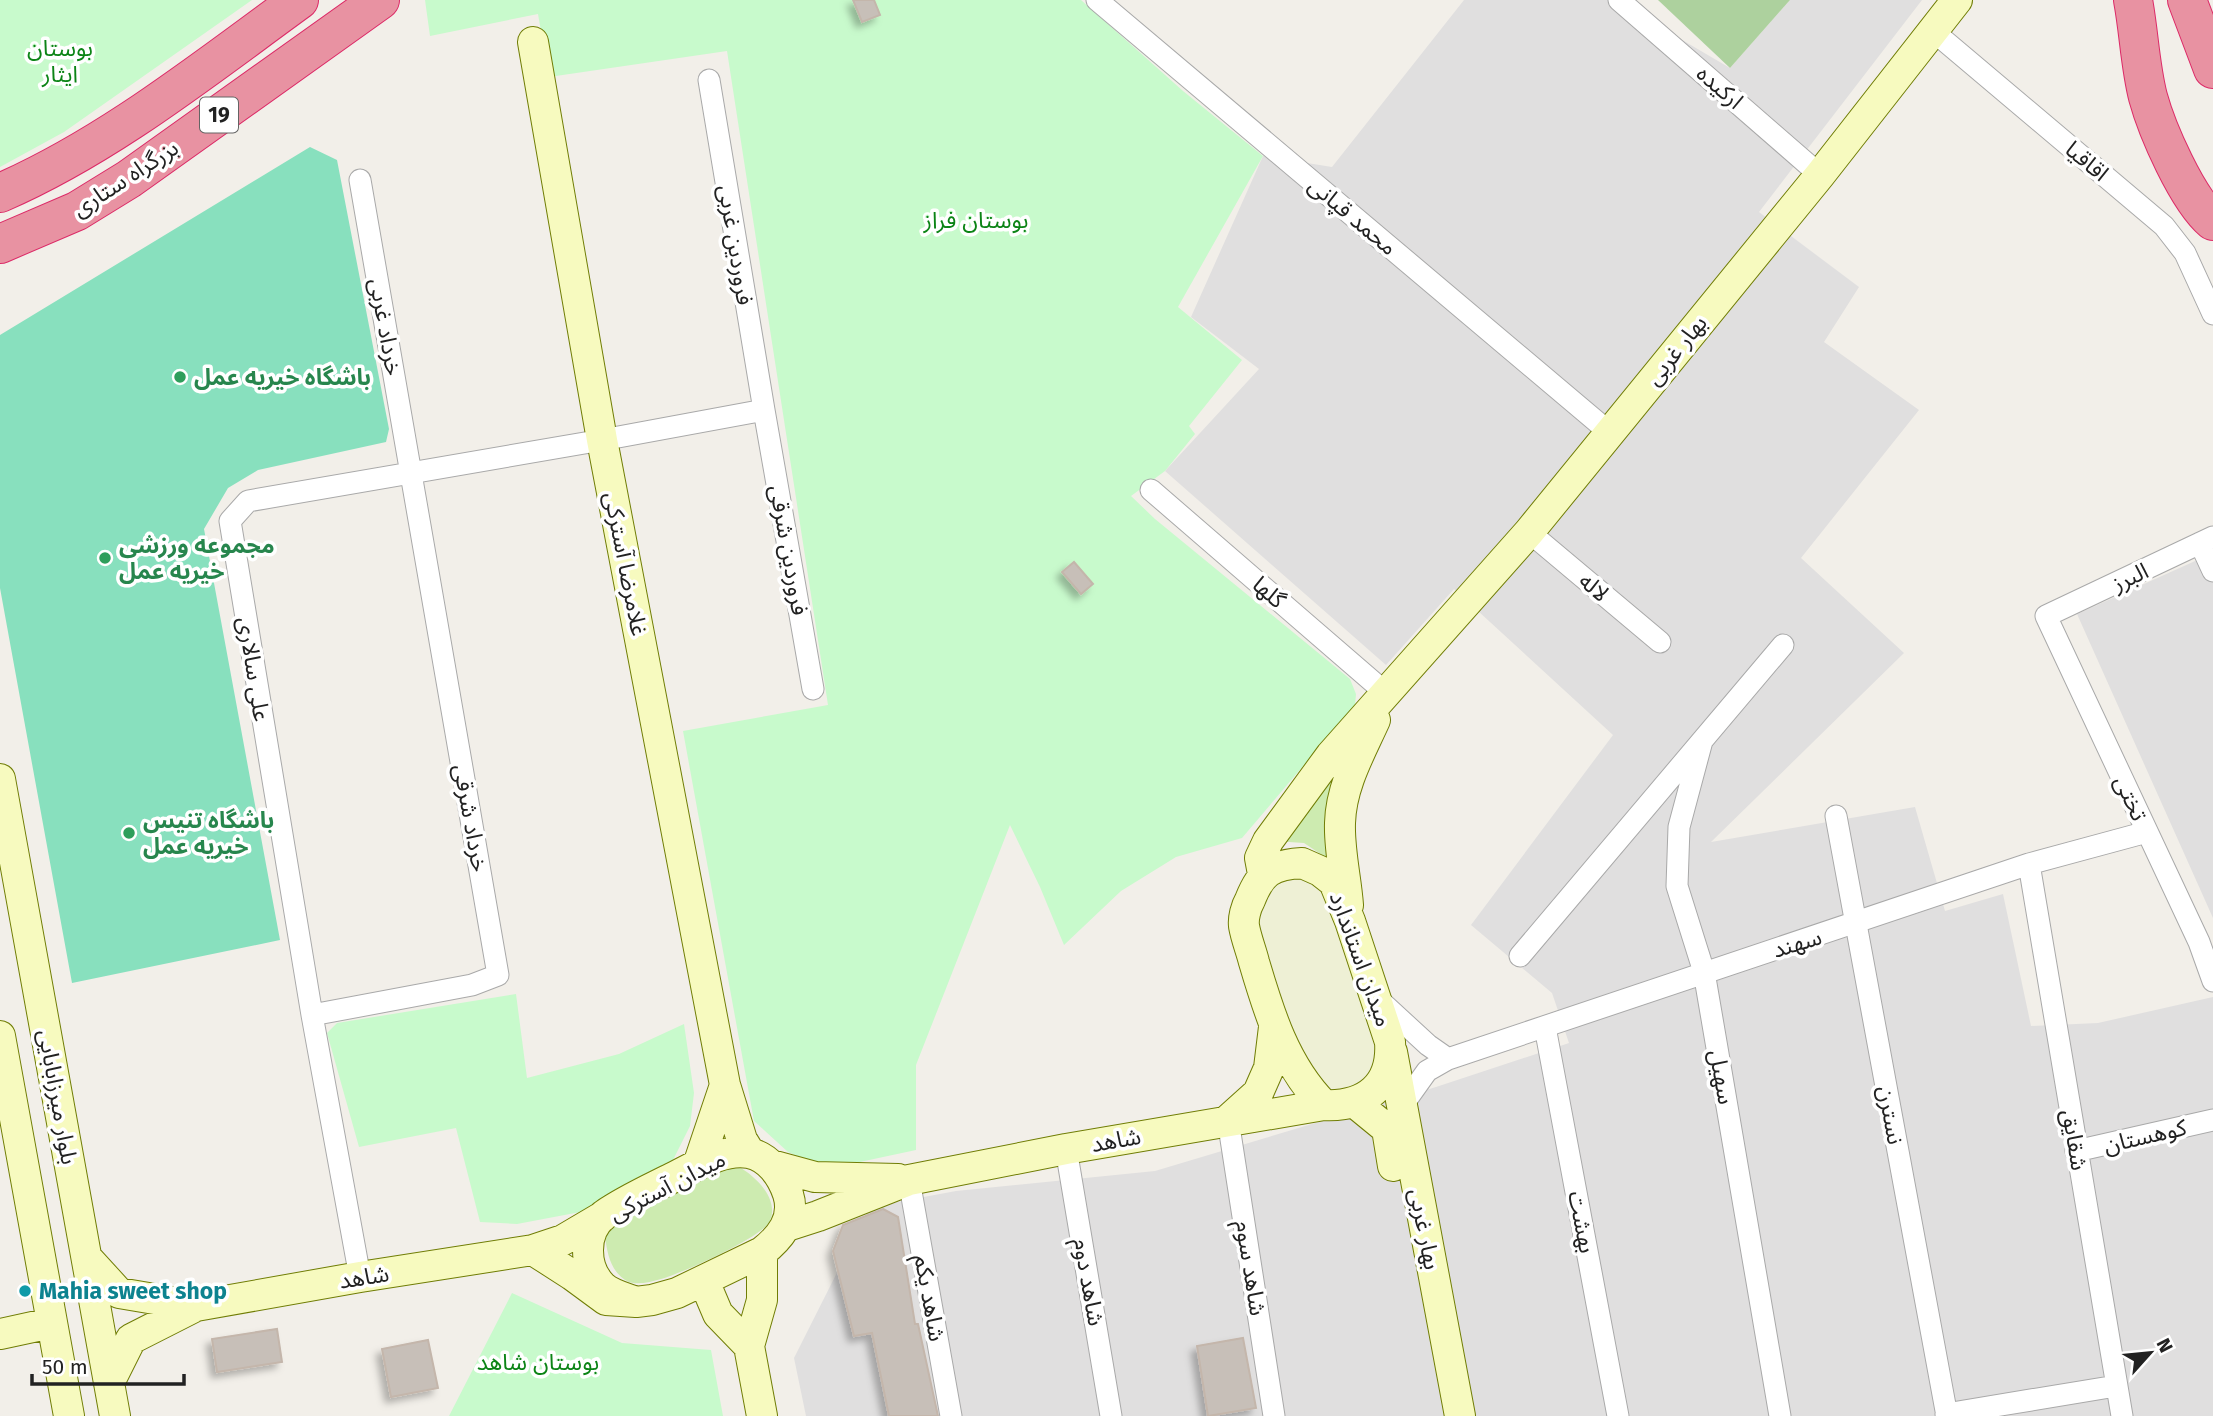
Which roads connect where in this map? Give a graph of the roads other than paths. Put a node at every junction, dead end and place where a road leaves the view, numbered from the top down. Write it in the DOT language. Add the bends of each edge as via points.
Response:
graph roads {
  1 [pos="299,0"];
  2 [pos="380,0"];
  3 [pos="1097,0"];
  4 [pos="1619,0"];
  5 [pos="1957,0"];
  6 [pos="2133,0"];
  7 [pos="2187,0"];
  8 [pos="1933,31"];
  9 [pos="533,42"];
  10 [pos="2213,69"];
  11 [pos="709,80"];
  12 [pos="1820,175"];
  13 [pos="360,180"];
  14 [pos="0,193"];
  15 [pos="2213,221"];
  16 [pos="53,222"];
  17 [pos="0,244"];
  18 [pos="0,258"];
  19 [pos="2213,314"];
  20 [pos="764,410"];
  21 [pos="1609,432"];
  22 [pos="602,440"];
  23 [pos="412,474"];
  24 [pos="1152,490"];
  25 [pos="1529,532"];
  26 [pos="2207,540"];
  27 [pos="2213,571"];
  28 [pos="2046,616"];
  29 [pos="1660,642"];
  30 [pos="1783,645"];
  31 [pos="813,689"];
  32 [pos="1387,694"];
  33 [pos="1702,741"];
  34 [pos="0,779"];
  35 [pos="1836,816"];
  36 [pos="2147,832"];
  37 [pos="2029,864"];
  38 [pos="1263,874"];
  39 [pos="1350,921"];
  40 [pos="1856,924"];
  41 [pos="2206,939"];
  42 [pos="1520,956"];
  43 [pos="1704,972"];
  44 [pos="2213,981"];
  45 [pos="1376,997"];
  46 [pos="312,1015"];
  47 [pos="1274,1027"];
  48 [pos="1545,1027"];
  49 [pos="0,1036"];
  50 [pos="1390,1042"];
  51 [pos="1448,1059"];
  52 [pos="725,1085"];
  53 [pos="1354,1102"];
  54 [pos="1324,1105"];
  55 [pos="1402,1106"];
  56 [pos="2213,1120"];
  57 [pos="1228,1121"];
  58 [pos="1066,1149"];
  59 [pos="2076,1151"];
  60 [pos="761,1159"];
  61 [pos="698,1165"];
  62 [pos="909,1180"];
  63 [pos="602,1217"];
  64 [pos="787,1226"];
  65 [pos="533,1251"];
  66 [pos="762,1252"];
  67 [pos="88,1259"];
  68 [pos="360,1277"];
  69 [pos="704,1281"];
  70 [pos="636,1302"];
  71 [pos="196,1306"];
  72 [pos="51,1323"];
  73 [pos="0,1334"];
  74 [pos="748,1346"];
  75 [pos="109,1383"];
  76 [pos="2116,1386"];
  77 [pos="1947,1415"];
  78 [pos="69,1416"];
  79 [pos="115,1416"];
  80 [pos="762,1416"];
  81 [pos="951,1416"];
  82 [pos="1111,1416"];
  83 [pos="1274,1416"];
  84 [pos="1439,1416"];
  85 [pos="1460,1416"];
  86 [pos="1618,1416"];
  87 [pos="1780,1416"];
  88 [pos="2122,1416"];
  1 -- 14 [label="highway, بزرگراه ستاری / 19" via="87,147"];
  2 -- 16 [label="highway, بزرگراه ستاری / 19" via="129,179"];
  3 -- 21 [label="street, محمد قپانی"];
  4 -- 12 [label="street, ارکیده"];
  5 -- 8 [label="street, بهار غربی"];
  6 -- 15 [label="highway" via="2148,97 2176,168"];
  7 -- 10 [label="highway"];
  8 -- 12 [label="street, بهار غربی"];
  8 -- 19 [label="street, اقاقیا" via="2164,226 2185,253"];
  9 -- 22 [label="street, غلامرضا آسترکی"];
  11 -- 20 [label="street, فروردین غربی"];
  12 -- 21 [label="street, بهار غربی"];
  13 -- 23 [label="street, خرداد غربی"];
  16 -- 17 [label="highway, بزرگراه ستاری / 19"];
  16 -- 18 [label="street"];
  20 -- 22 [label="street, علی سالاری"];
  20 -- 31 [label="street, فروردین شرقی"];
  21 -- 25 [label="street, بهار غربی"];
  22 -- 23 [label="street, علی سالاری"];
  22 -- 52 [label="street, غلامرضا آسترکی"];
  23 -- 46 [label="street, علی سالاری" via="248,500 230,521"];
  23 -- 46 [label="street, خرداد شرقی" via="498,975 472,985"];
  24 -- 32 [label="street, گلها"];
  25 -- 29 [label="street, لاله"];
  25 -- 32 [label="street, بهار غربی"];
  26 -- 27 [label="street"];
  26 -- 28 [label="street, البرز"];
  28 -- 36 [label="street, تختی"];
  30 -- 33 [label="street"];
  32 -- 38 [label="street, بهار غربی" via="1290,807 1260,858"];
  32 -- 39 [label="street" via="1343,800 1340,824"];
  33 -- 42 [label="street"];
  33 -- 43 [label="street, سهیل" via="1679,827 1677,886"];
  34 -- 67 [label="street, بلوار میرزابابایی"];
  35 -- 40 [label="street, نسترن"];
  36 -- 37 [label="street, سهند"];
  36 -- 41 [label="street, تختی"];
  37 -- 40 [label="street, سهند"];
  37 -- 59 [label="street, شقایق"];
  38 -- 39 [label="street, میدان استاندارد" via="1283,864 1301,863 1320,871 1334,882"];
  38 -- 47 [label="street" via="1247,905 1244,924"];
  39 -- 45 [label="street, میدان استاندارد"];
  40 -- 43 [label="street, سهند"];
  40 -- 77 [label="street, نسترن"];
  41 -- 44 [label="street, تختی"];
  43 -- 48 [label="street, سهند"];
  43 -- 87 [label="street, سهیل"];
  45 -- 50 [label="street, میدان استاندارد"];
  45 -- 51 [label="street"];
  46 -- 68 [label="street, علی سالاری"];
  47 -- 54 [label="street" via="1303,1080"];
  47 -- 57 [label="street" via="1269,1068 1258,1093"];
  48 -- 51 [label="street, سهند"];
  48 -- 86 [label="street, بهشت"];
  49 -- 72 [label="street, بلوار میرزابابایی"];
  50 -- 53 [label="street, میدان استاندارد" via="1385,1076 1374,1090"];
  50 -- 55 [label="street, بهار غربی"];
  51 -- 55 [label="street, سهند" via="1427,1071"];
  52 -- 60 [label="street, غلامرضا آسترکی" via="741,1140"];
  52 -- 61 [label="street"];
  53 -- 54 [label="street"];
  53 -- 84 [label="street, بهار غربی" via="1387,1129"];
  54 -- 57 [label="street, شاهد"];
  55 -- 85 [label="street, بهار غربی"];
  56 -- 59 [label="street, کوهستان"];
  57 -- 58 [label="street, شاهد"];
  57 -- 83 [label="street, شاهد سوم"];
  58 -- 62 [label="street, شاهد"];
  58 -- 82 [label="street, شاهد دوم"];
  59 -- 76 [label="street, شقایق"];
  60 -- 61 [label="street, میدان آسترکی" via="733,1152"];
  60 -- 62 [label="street, شاهد" via="815,1177"];
  60 -- 64 [label="street" via="782,1180 789,1195"];
  61 -- 63 [label="street, میدان آسترکی"];
  62 -- 64 [label="street, شاهد"];
  62 -- 81 [label="street, شاهد یکم"];
  63 -- 65 [label="street, شاهد"];
  63 -- 70 [label="street, میدان آسترکی" via="587,1246 591,1269 603,1286"];
  64 -- 66 [label="street"];
  65 -- 68 [label="street, شاهد"];
  65 -- 70 [label="street" via="606,1300"];
  66 -- 69 [label="street"];
  66 -- 74 [label="street" via="762,1300"];
  67 -- 71 [label="street, شاهد" via="119,1293"];
  67 -- 75 [label="street, بلوار میرزابابایی"];
  68 -- 71 [label="street, شاهد"];
  69 -- 70 [label="street"];
  69 -- 74 [label="street" via="718,1314"];
  71 -- 75 [label="street, شاهد" via="131,1339"];
  72 -- 73 [label="street"];
  72 -- 78 [label="street, بلوار میرزابابایی"];
  74 -- 80 [label="street"];
  75 -- 79 [label="street, بلوار میرزابابایی"];
  76 -- 77 [label="street, نسترن"];
  76 -- 88 [label="street, شقایق"];
}
